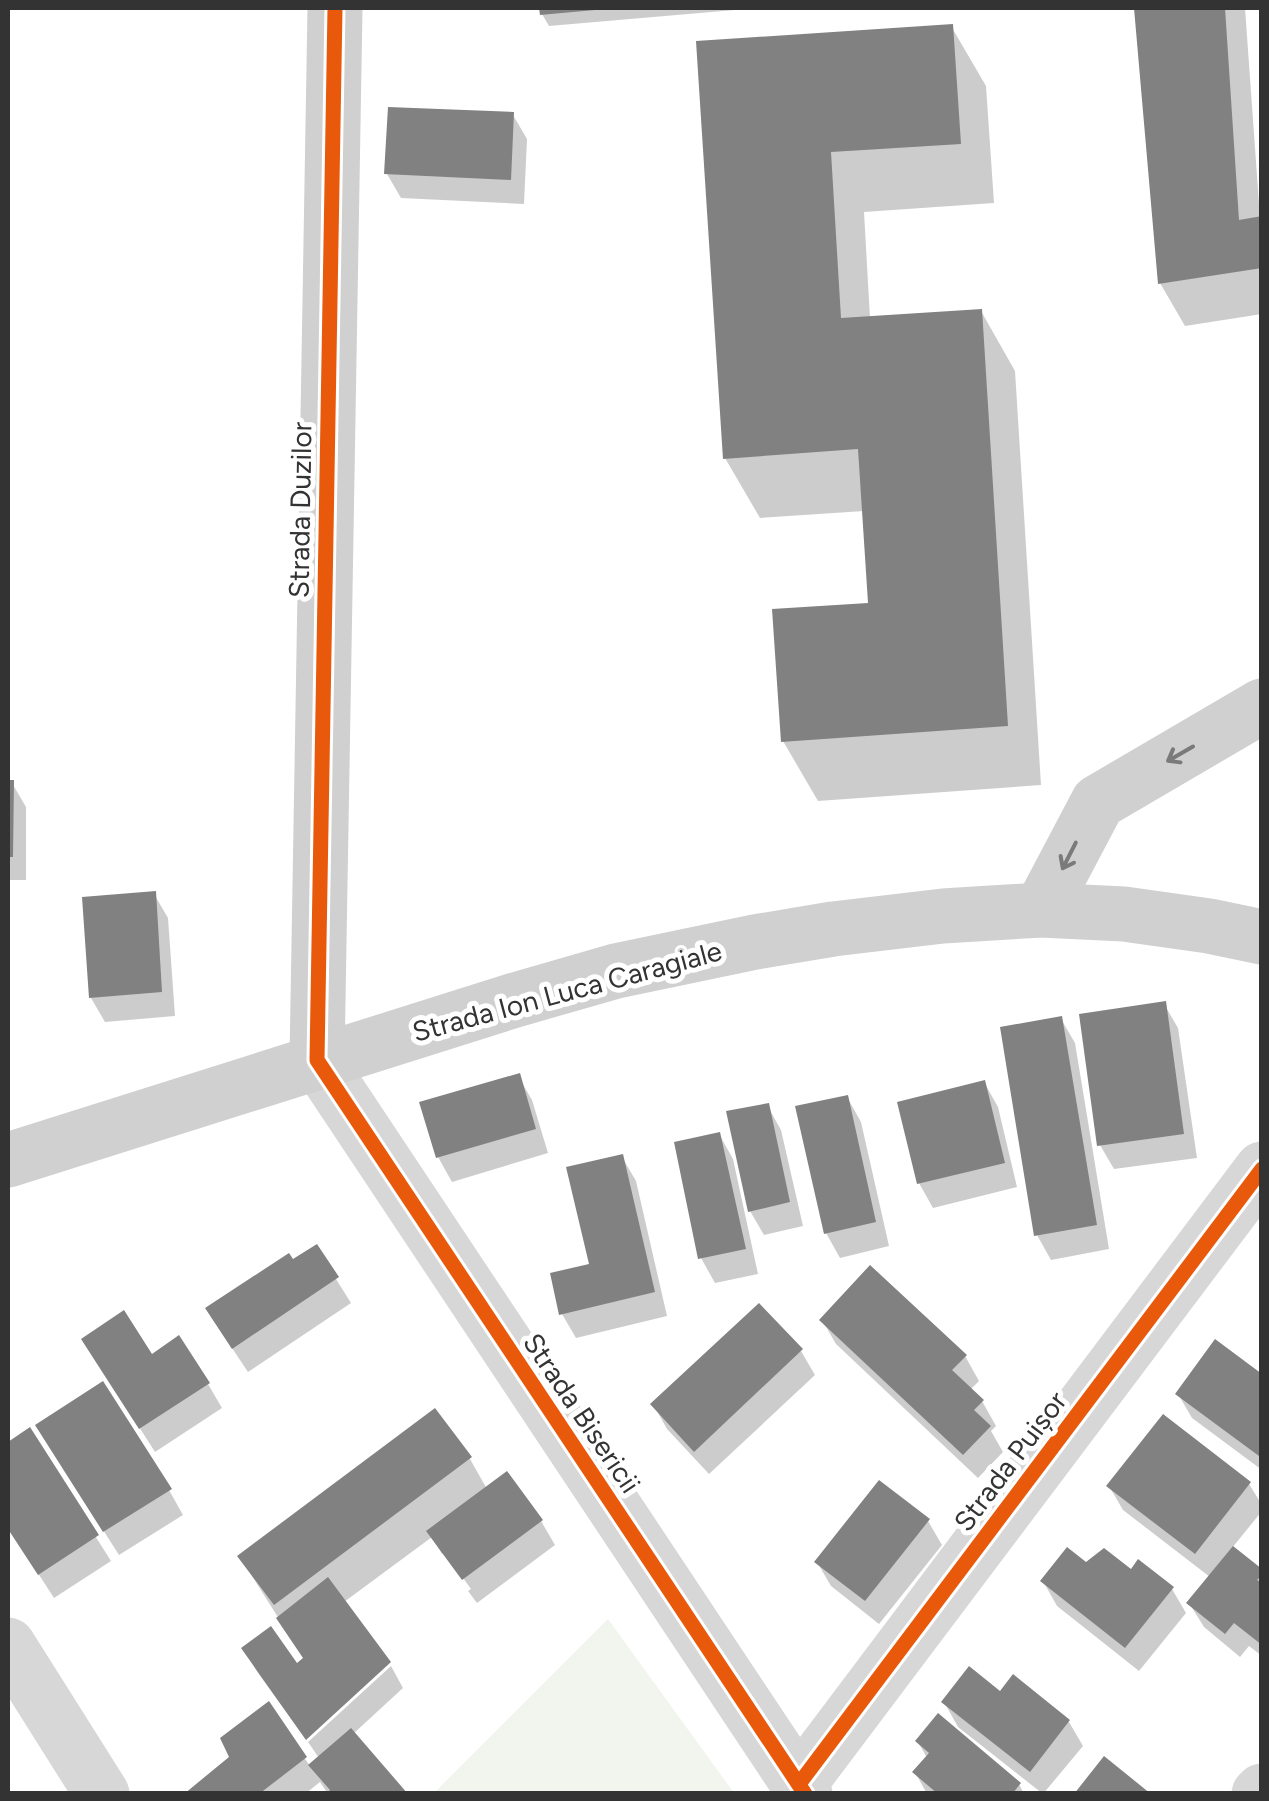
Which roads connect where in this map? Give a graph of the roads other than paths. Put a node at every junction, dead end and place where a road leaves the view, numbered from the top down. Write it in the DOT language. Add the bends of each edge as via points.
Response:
graph roads {
  1 [pos="335,8"];
  2 [pos="1262,706"];
  3 [pos="1041,910"];
  4 [pos="1262,938"];
  5 [pos="317,1037"];
  6 [pos="8,1160"];
  7 [pos="1262,1169"];
  8 [pos="8,1645"];
  9 [pos="802,1789"];
  10 [pos="102,1794"];
  1 -- 5 [label="street, Strada Duzilor"];
  2 -- 3 [label="street, one-way" via="1098,802"];
  3 -- 4 [label="street, Strada Ion Luca Caragiale" via="1124,914"];
  3 -- 5 [label="street, Strada Ion Luca Caragiale" via="943,916 710,950"];
  5 -- 6 [label="street, Strada Ion Luca Caragiale"];
  5 -- 9 [label="street, Strada Bisericii"];
  7 -- 9 [label="street, Strada Puișor"];
  8 -- 10 [label="street"];
}
